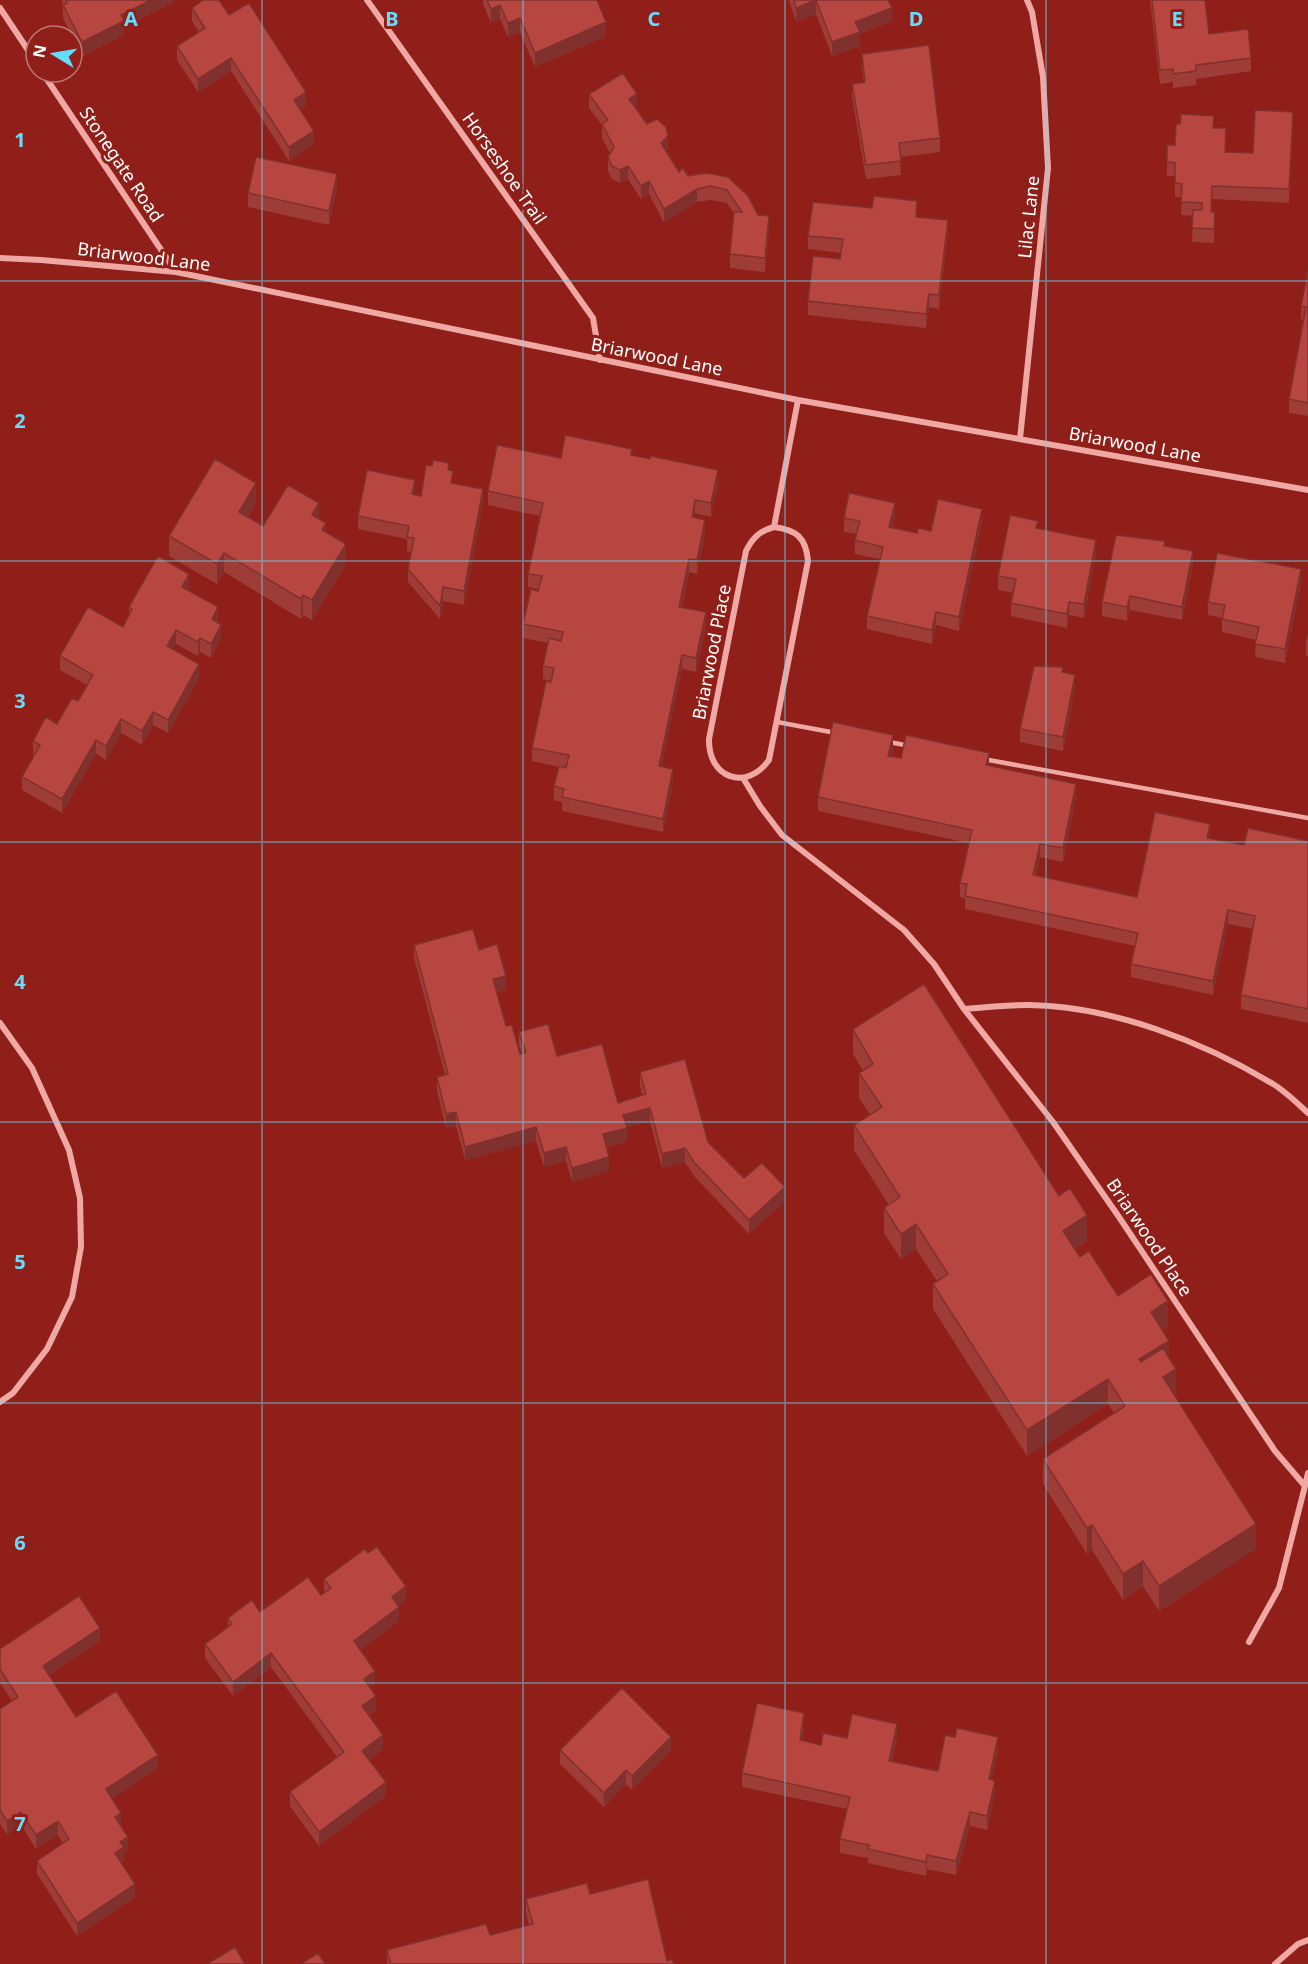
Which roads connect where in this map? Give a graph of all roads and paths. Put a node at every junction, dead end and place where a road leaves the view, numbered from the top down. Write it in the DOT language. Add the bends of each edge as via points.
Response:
graph roads {
  1 [pos="367,0"];
  2 [pos="1027,0"];
  3 [pos="0,8"];
  4 [pos="24,44"];
  5 [pos="50,84"];
  6 [pos="0,258"];
  7 [pos="176,272"];
  8 [pos="600,360"];
  9 [pos="798,400"];
  10 [pos="1020,439"];
  11 [pos="1308,490"];
  12 [pos="774,527"];
  13 [pos="777,722"];
  14 [pos="848,735"];
  15 [pos="883,741"];
  16 [pos="918,747"];
  17 [pos="977,758"];
  18 [pos="743,778"];
  19 [pos="1308,818"];
  20 [pos="964,1009"];
  21 [pos="0,1023"];
  22 [pos="1308,1113"];
  23 [pos="0,1402"];
  24 [pos="1308,1473"];
  25 [pos="1305,1486"];
  26 [pos="1249,1642"];
  27 [pos="1308,1940"];
  28 [pos="1275,1964"];
  1 -- 8 [label="street, Horseshoe Trail" via="593,318"];
  2 -- 10 [label="street, Lilac Lane" via="1043,77 1048,168"];
  3 -- 4 [label="street"];
  5 -- 7 [label="street, Stonegate Road"];
  6 -- 7 [label="street, Briarwood Lane"];
  7 -- 8 [label="street, Briarwood Lane"];
  8 -- 9 [label="street, Briarwood Lane"];
  9 -- 10 [label="street, Briarwood Lane"];
  9 -- 12 [label="street"];
  10 -- 11 [label="street, Briarwood Lane"];
  12 -- 13 [label="street" via="799,536 807,548 808,561"];
  12 -- 18 [label="street, Briarwood Place" via="761,531 746,551 709,740 713,763 722,772"];
  13 -- 14 [label="lane"];
  13 -- 18 [label="street" via="769,760 754,775"];
  15 -- 16 [label="lane"];
  17 -- 19 [label="lane"];
  18 -- 20 [label="street, Briarwood Place" via="782,835 904,930 934,964"];
  20 -- 22 [label="street" via="1028,1005 1089,1011 1156,1028 1274,1084"];
  20 -- 25 [label="street, Briarwood Place" via="1053,1122 1275,1450"];
  21 -- 23 [label="street" via="32,1068 69,1150 80,1198 81,1247 72,1297 47,1349 13,1393"];
  24 -- 25 [label="street"];
  25 -- 26 [label="street" via="1279,1588"];
  27 -- 28 [label="street"];
}
